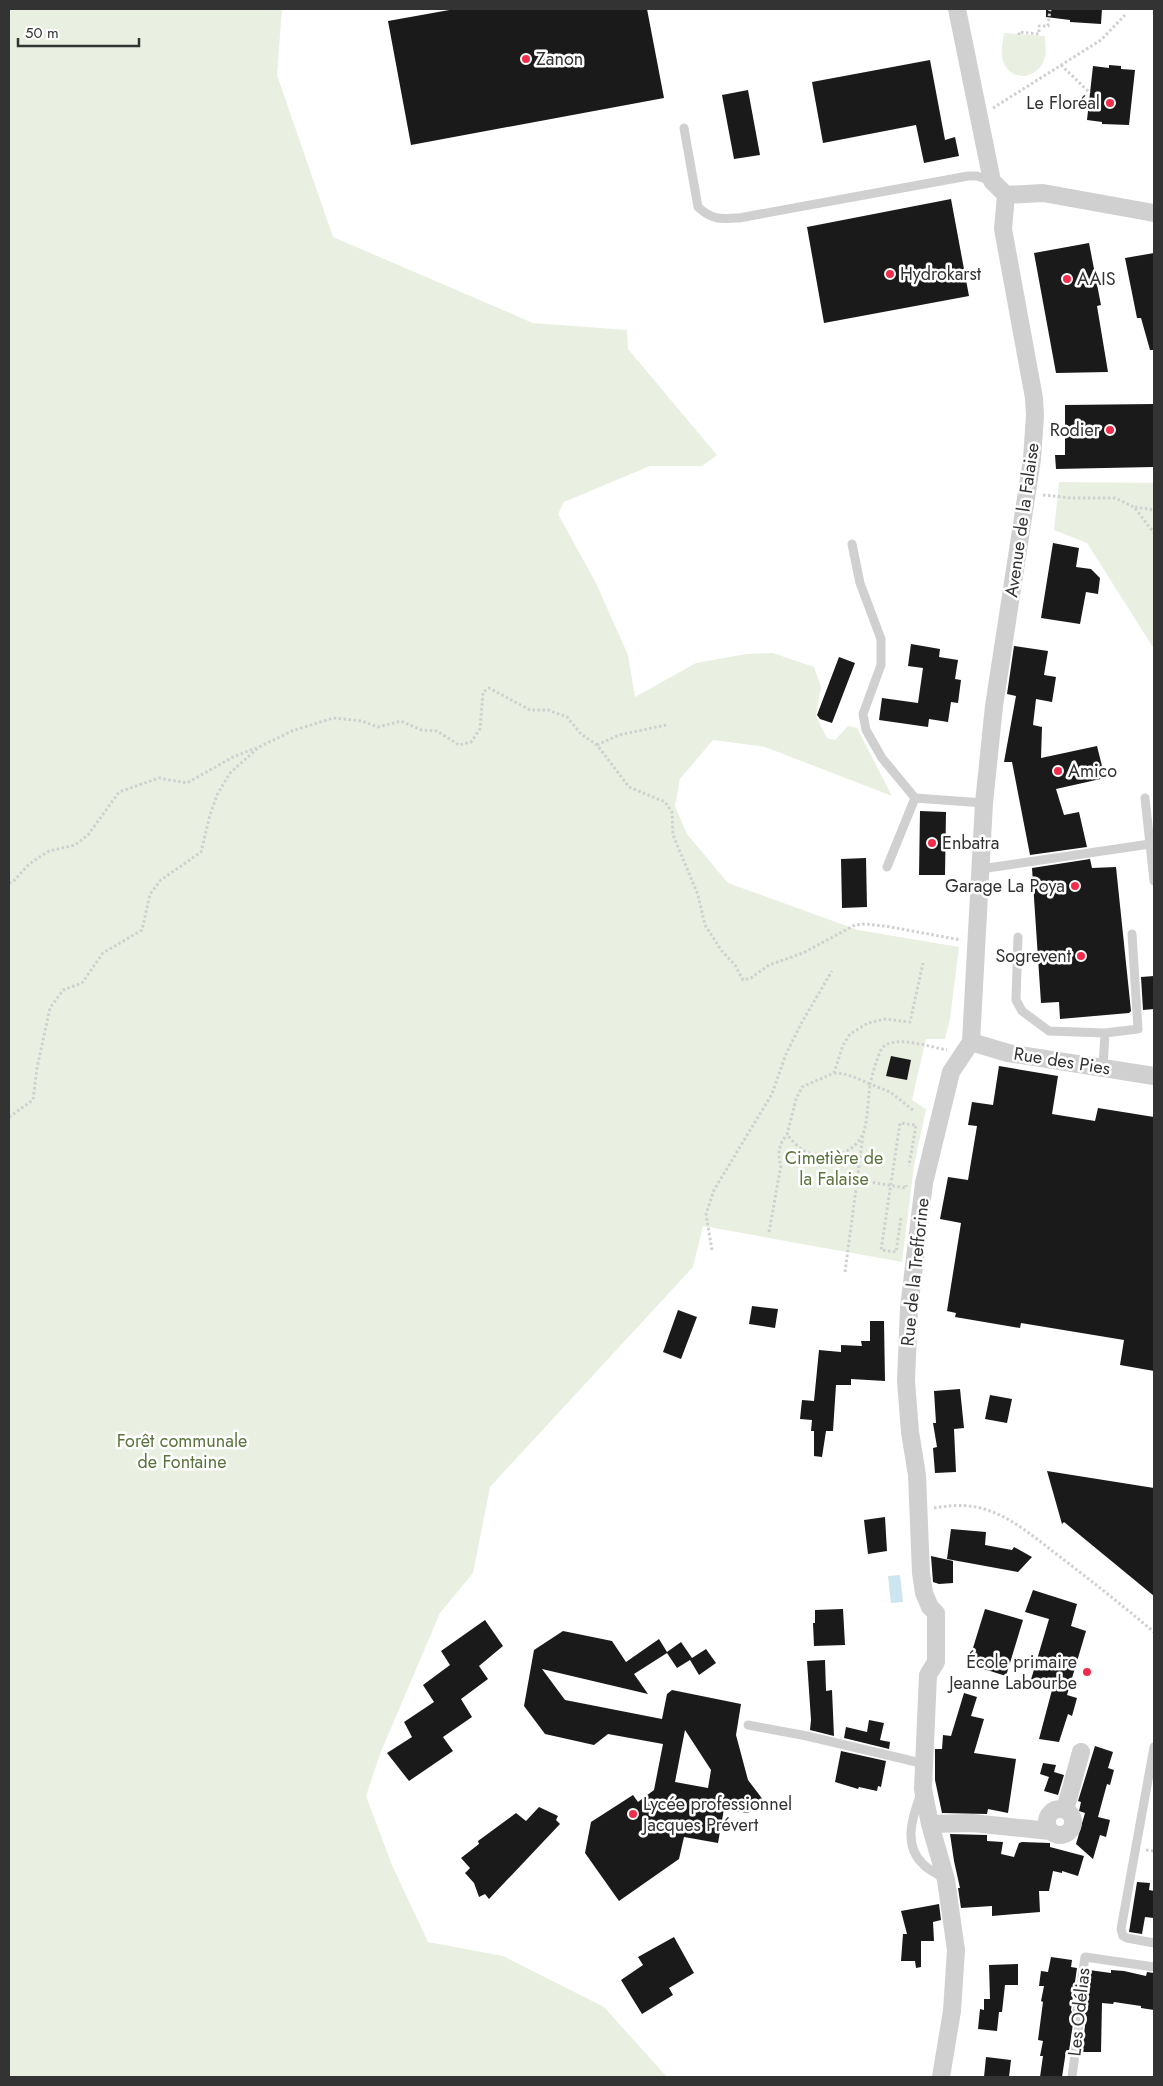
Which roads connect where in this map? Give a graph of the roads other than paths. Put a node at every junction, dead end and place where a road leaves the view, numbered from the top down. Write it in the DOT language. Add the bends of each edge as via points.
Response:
graph roads {
  1 [pos="957,9"];
  2 [pos="684,128"];
  3 [pos="992,181"];
  4 [pos="1006,195"];
  5 [pos="1154,213"];
  6 [pos="852,544"];
  7 [pos="915,798"];
  8 [pos="1145,798"];
  9 [pos="984,803"];
  10 [pos="1150,844"];
  11 [pos="887,867"];
  12 [pos="981,869"];
  13 [pos="1154,880"];
  14 [pos="1132,934"];
  15 [pos="1018,937"];
  16 [pos="1105,1033"];
  17 [pos="972,1042"];
  18 [pos="1103,1067"];
  19 [pos="1154,1076"];
  20 [pos="748,1725"];
  21 [pos="1081,1752"];
  22 [pos="1154,1752"];
  23 [pos="925,1764"];
  24 [pos="923,1789"];
  25 [pos="930,1824"];
  26 [pos="946,1880"];
  27 [pos="1154,1943"];
  28 [pos="1154,1967"];
  29 [pos="941,2077"];
  30 [pos="1072,2077"];
  1 -- 3 [label="street"];
  2 -- 3 [label="lane" via="698,207 707,216 720,219 968,176"];
  3 -- 4 [label="street"];
  4 -- 5 [label="street" via="1043,193"];
  4 -- 9 [label="street, Avenue de la Falaise" via="1003,229 1035,416 1032,459 994,706"];
  6 -- 7 [label="lane" via="860,583 881,639 881,665 863,714 866,730 882,758"];
  7 -- 9 [label="lane"];
  7 -- 11 [label="lane"];
  8 -- 10 [label="lane"];
  9 -- 12 [label="street, Avenue de la Falaise"];
  10 -- 12 [label="lane"];
  10 -- 13 [label="lane"];
  12 -- 17 [label="street, Avenue de la Falaise"];
  14 -- 16 [label="lane" via="1138,1029"];
  15 -- 16 [label="lane" via="1016,1000 1022,1011 1049,1030"];
  16 -- 18 [label="lane"];
  17 -- 18 [label="street, Rue des Pies" via="1008,1053"];
  17 -- 23 [label="street, Rue de la Trefforine" via="950,1072 924,1184 909,1308 906,1381 917,1475 924,1594 936,1613 936,1662 928,1675"];
  18 -- 19 [label="street, Rue des Pies"];
  20 -- 23 [label="lane"];
  21 -- 25 [label="street" via="1066,1810 1073,1820 1070,1829 1063,1834 972,1823"];
  22 -- 27 [label="lane" via="1121,1929 1126,1938"];
  23 -- 24 [label="street, Rue de la Trefforine"];
  24 -- 25 [label="street, Rue de la Trefforine"];
  24 -- 26 [label="lane" via="912,1817 911,1848 923,1864"];
  25 -- 26 [label="street, Rue de la Trefforine"];
  26 -- 29 [label="street, Rue de la Trefforine" via="956,1950 952,2011"];
  28 -- 30 [label="lane, Les Odélias" via="1085,1957"];
}
